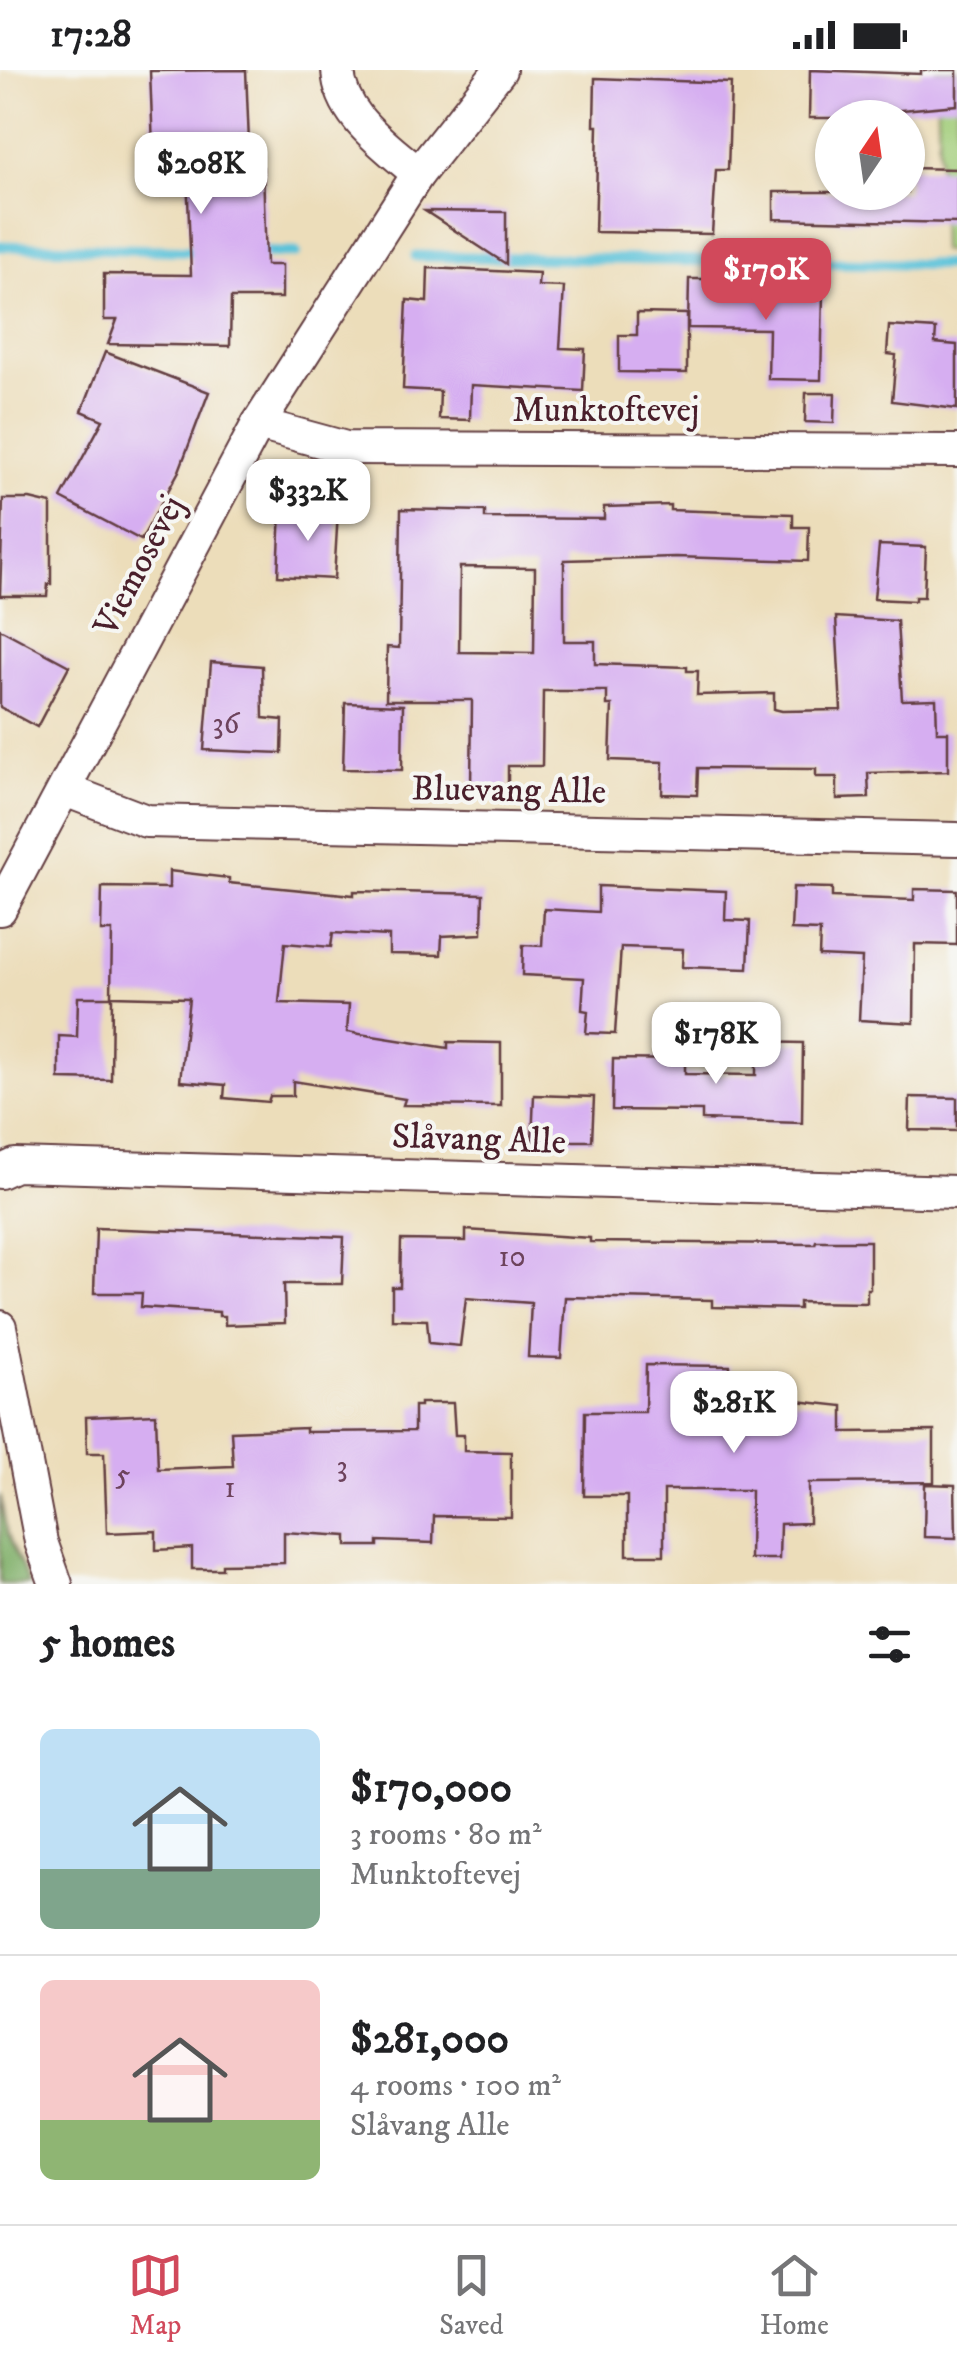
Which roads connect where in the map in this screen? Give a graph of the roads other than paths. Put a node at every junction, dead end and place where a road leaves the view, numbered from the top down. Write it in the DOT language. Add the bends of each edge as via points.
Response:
graph roads {
  1 [pos="338,70"];
  2 [pos="500,70"];
  3 [pos="418,174"];
  4 [pos="258,424"];
  5 [pos="957,450"];
  6 [pos="65,790"];
  7 [pos="957,839"];
  8 [pos="0,910"];
  9 [pos="0,1172"];
  10 [pos="957,1192"];
  11 [pos="0,1327"];
  12 [pos="56,1584"];
  1 -- 3 [label="street" via="339,88 358,120"];
  2 -- 3 [label="street, Viemosevej"];
  3 -- 4 [label="street, Viemosevej"];
  4 -- 5 [label="street, Munktoftevej" via="346,448"];
  4 -- 6 [label="street, Viemosevej"];
  6 -- 7 [label="street, Bluevang Alle" via="146,821"];
  6 -- 8 [label="street, Viemosevej"];
  9 -- 10 [label="street, Slåvang Alle" via="15,1165"];
  11 -- 12 [label="street"];
}
